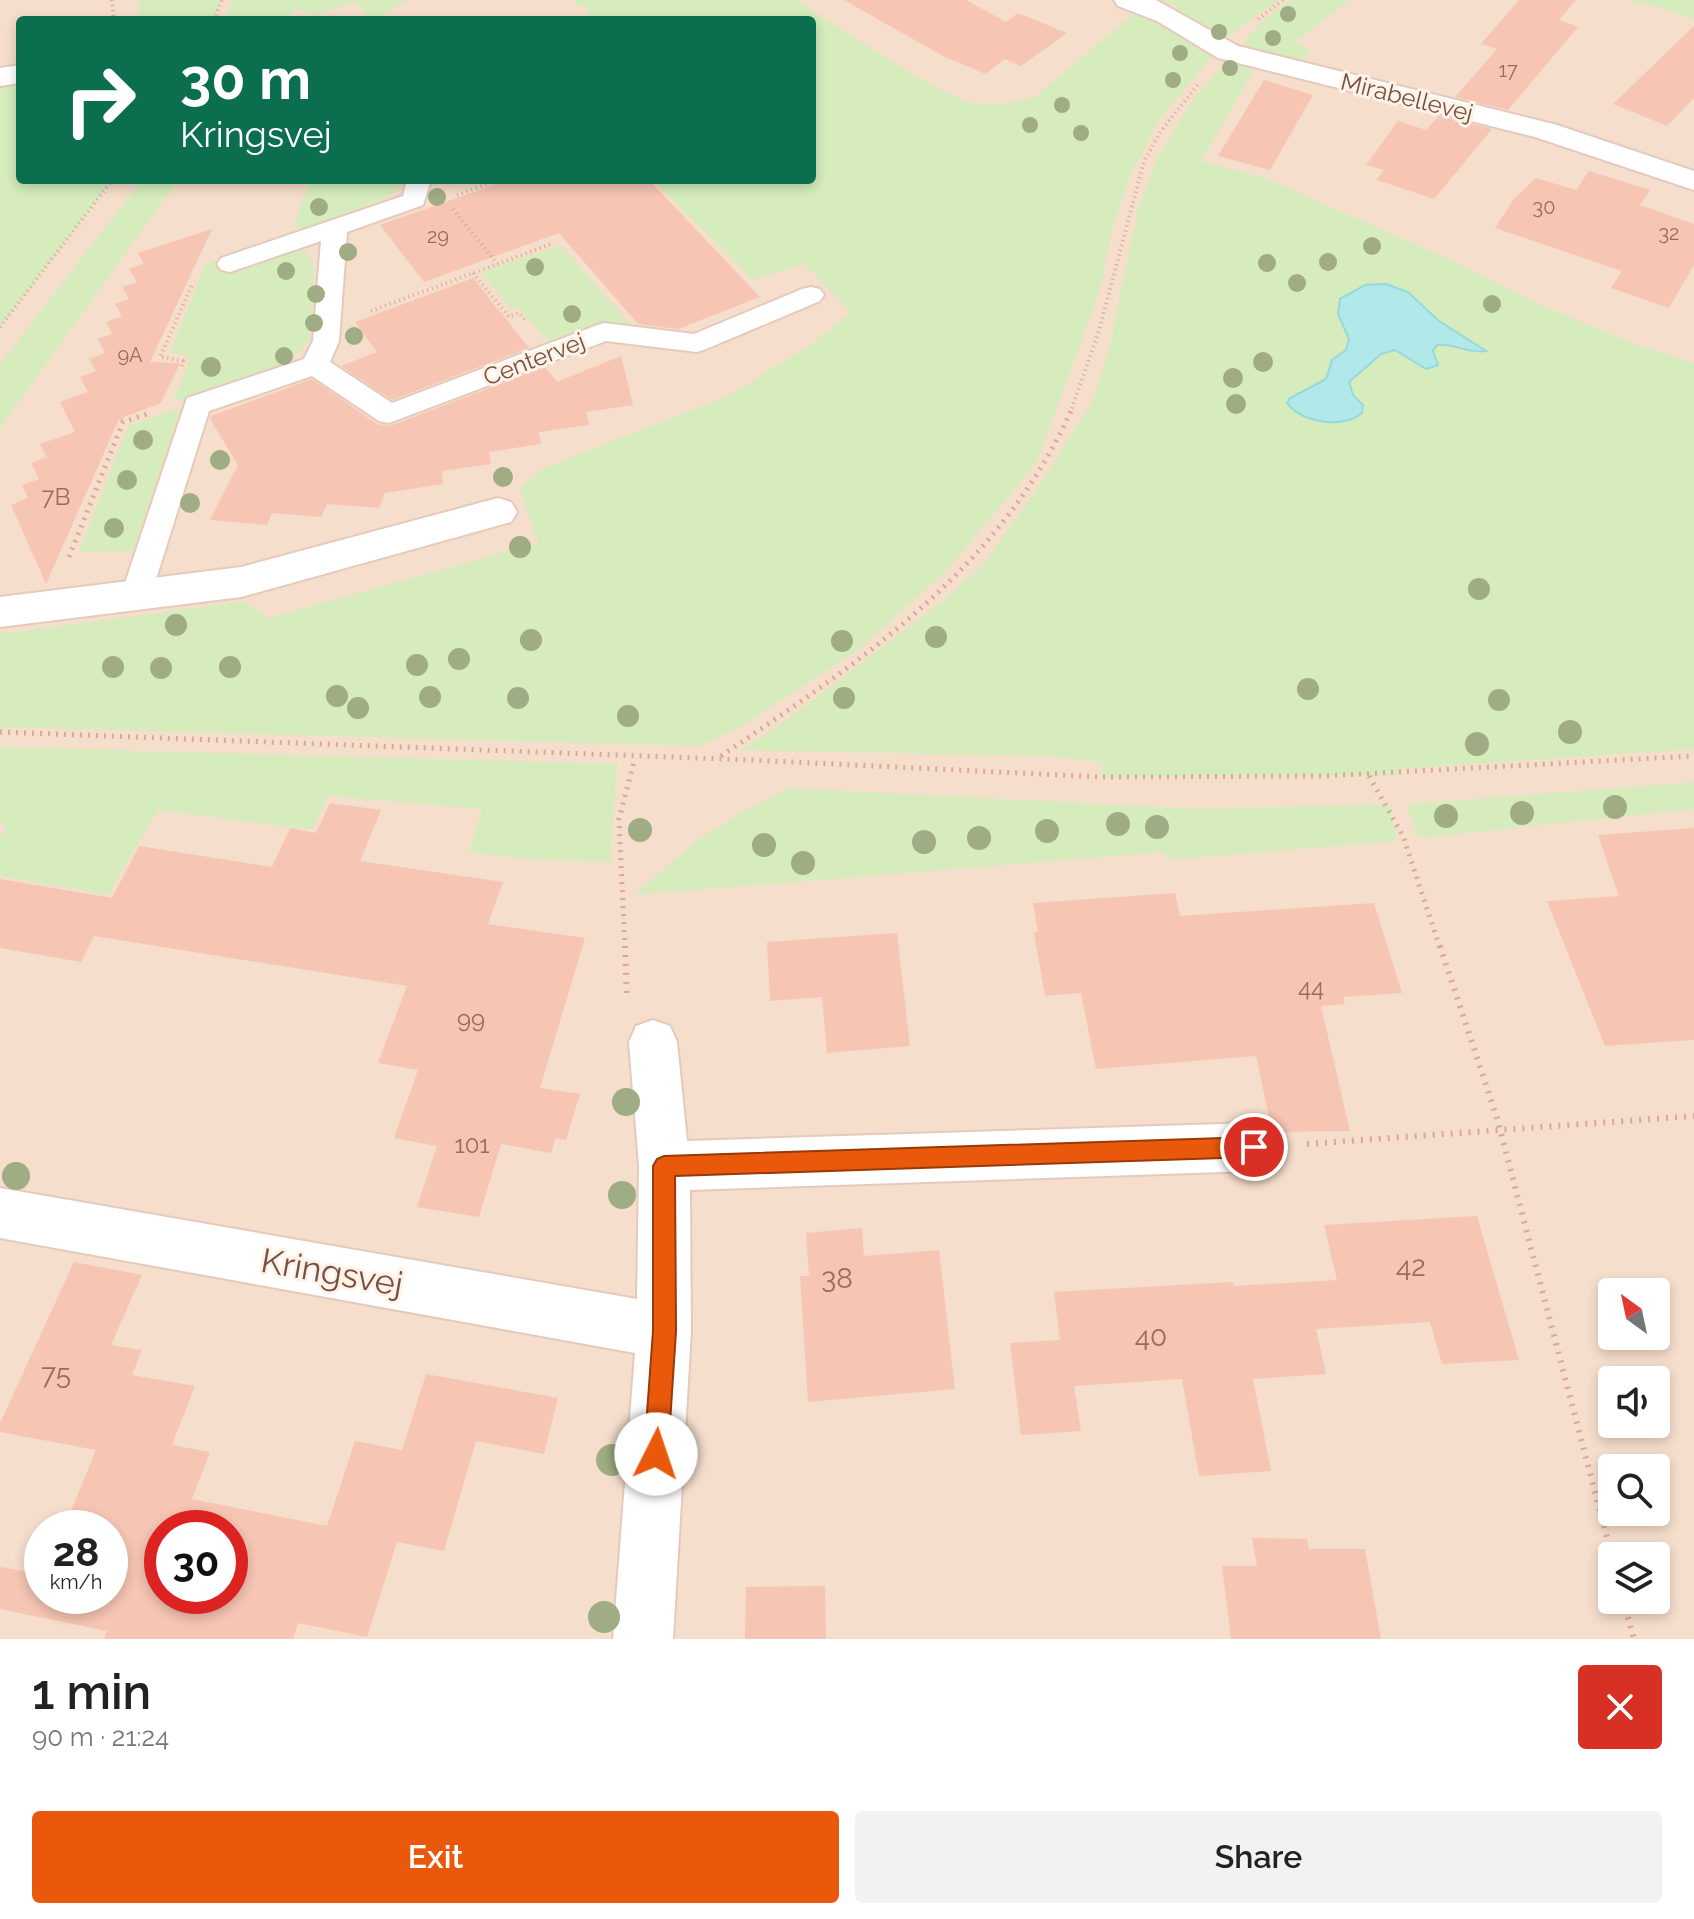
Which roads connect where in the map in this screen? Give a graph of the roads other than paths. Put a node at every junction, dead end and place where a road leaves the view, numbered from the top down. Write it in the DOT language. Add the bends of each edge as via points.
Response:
graph roads {
  1 [pos="1128,0"];
  2 [pos="1694,181"];
  3 [pos="418,184"];
  4 [pos="335,227"];
  5 [pos="230,264"];
  6 [pos="811,295"];
  7 [pos="315,365"];
  8 [pos="498,512"];
  9 [pos="136,595"];
  10 [pos="0,612"];
  11 [pos="653,1042"];
  12 [pos="1254,1147"];
  13 [pos="664,1166"];
  14 [pos="0,1213"];
  15 [pos="664,1331"];
  16 [pos="643,1639"];
  1 -- 2 [label="street, Mirabellevej" via="1170,15 1228,52 1546,131"];
  3 -- 4 [label="lane" via="414,200"];
  4 -- 5 [label="lane"];
  4 -- 7 [label="lane" via="326,341"];
  6 -- 7 [label="lane, Centervej" via="697,343 604,332 389,414"];
  7 -- 9 [label="lane" via="184,405"];
  8 -- 9 [label="street" via="241,582"];
  9 -- 10 [label="street"];
  11 -- 13 [label="street"];
  12 -- 13 [label="street"];
  13 -- 15 [label="street"];
  14 -- 15 [label="street, Kringsvej"];
  15 -- 16 [label="street"];
}
